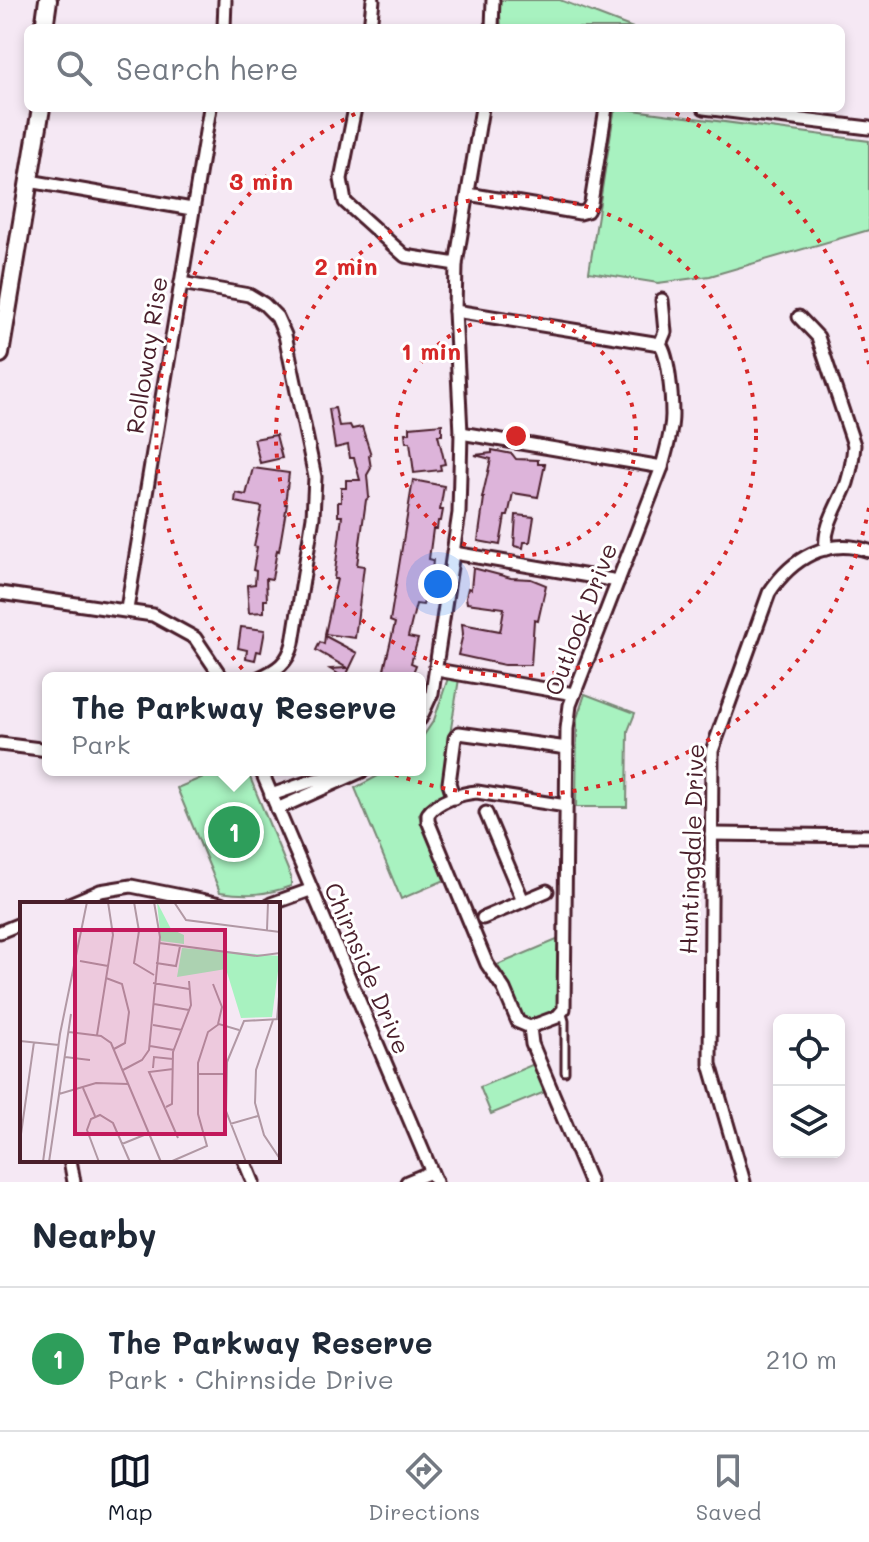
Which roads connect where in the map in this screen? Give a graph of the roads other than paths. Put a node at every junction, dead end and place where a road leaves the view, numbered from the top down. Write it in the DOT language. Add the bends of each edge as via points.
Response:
graph roads {
  1 [pos="48,0"];
  2 [pos="58,0"];
  3 [pos="225,0"];
  4 [pos="373,0"];
  5 [pos="493,0"];
  6 [pos="45,24"];
  7 [pos="55,24"];
  8 [pos="224,24"];
  9 [pos="370,24"];
  10 [pos="492,24"];
  11 [pos="31,112"];
  12 [pos="40,112"];
  13 [pos="209,112"];
  14 [pos="354,112"];
  15 [pos="481,112"];
  16 [pos="605,112"];
  17 [pos="737,112"];
  18 [pos="869,128"];
  19 [pos="24,180"];
  20 [pos="468,194"];
  21 [pos="192,209"];
  22 [pos="456,264"];
  23 [pos="181,283"];
  24 [pos="0,298"];
  25 [pos="662,300"];
  26 [pos="455,311"];
  27 [pos="799,317"];
  28 [pos="660,344"];
  29 [pos="0,354"];
  30 [pos="461,433"];
  31 [pos="662,467"];
  32 [pos="826,549"];
  33 [pos="869,551"];
  34 [pos="454,553"];
  35 [pos="618,581"];
  36 [pos="0,593"];
  37 [pos="127,609"];
  38 [pos="437,670"];
  39 [pos="218,672"];
  40 [pos="270,672"];
  41 [pos="574,694"];
  42 [pos="426,706"];
  43 [pos="0,744"];
  44 [pos="567,748"];
  45 [pos="42,749"];
  46 [pos="263,776"];
  47 [pos="336,776"];
  48 [pos="352,776"];
  49 [pos="486,793"];
  50 [pos="271,795"];
  51 [pos="454,798"];
  52 [pos="566,806"];
  53 [pos="277,809"];
  54 [pos="486,813"];
  55 [pos="711,834"];
  56 [pos="869,836"];
  57 [pos="557,889"];
  58 [pos="310,890"];
  59 [pos="523,901"];
  60 [pos="74,902"];
  61 [pos="211,902"];
  62 [pos="277,902"];
  63 [pos="483,918"];
  64 [pos="470,923"];
  65 [pos="20,924"];
  66 [pos="0,932"];
  67 [pos="562,1013"];
  68 [pos="530,1027"];
  69 [pos="565,1072"];
  70 [pos="70,1162"];
  71 [pos="245,1162"];
  72 [pos="434,1177"];
  73 [pos="74,1182"];
  74 [pos="253,1182"];
  75 [pos="407,1182"];
  76 [pos="590,1182"];
  77 [pos="744,1182"];
  1 -- 6 [label="main road"];
  2 -- 7 [label="main road"];
  3 -- 8 [label="street"];
  4 -- 9 [label="street"];
  5 -- 10 [label="street"];
  11 -- 19 [label="main road"];
  12 -- 19 [label="main road"];
  13 -- 21 [label="street, Rolloway Rise"];
  14 -- 22 [label="street" via="341,179 345,202 405,256"];
  15 -- 20 [label="street"];
  16 -- 20 [label="street" via="587,211"];
  17 -- 18 [label="street"];
  19 -- 21 [label="street"];
  19 -- 24 [label="main road"];
  19 -- 29 [label="main road"];
  20 -- 22 [label="street"];
  21 -- 23 [label="street, Rolloway Rise"];
  22 -- 26 [label="street"];
  23 -- 37 [label="street, Rolloway Rise"];
  23 -- 40 [label="street" via="249,295 277,317 285,335 311,451 316,499 290,655"];
  25 -- 28 [label="street, Outlook Drive" via="665,332"];
  26 -- 28 [label="street"];
  26 -- 30 [label="street"];
  27 -- 32 [label="street" via="818,337 854,445 847,481 826,530"];
  28 -- 31 [label="street, Outlook Drive" via="666,354 672,415"];
  30 -- 31 [label="street"];
  30 -- 34 [label="street"];
  31 -- 35 [label="street, Outlook Drive"];
  32 -- 33 [label="street, Huntingdale Drive"];
  32 -- 55 [label="street, Huntingdale Drive" via="796,561 769,593 712,751"];
  34 -- 35 [label="street"];
  34 -- 38 [label="street"];
  35 -- 41 [label="street, Outlook Drive"];
  36 -- 37 [label="street"];
  37 -- 39 [label="street" via="162,619 195,638"];
  38 -- 41 [label="street"];
  38 -- 42 [label="street"];
  41 -- 44 [label="street, Outlook Drive"];
  43 -- 45 [label="street"];
  44 -- 51 [label="street" via="459,733 449,783"];
  44 -- 52 [label="street, Outlook Drive"];
  46 -- 50 [label="street, Chirnside Drive"];
  47 -- 50 [label="street"];
  48 -- 53 [label="street"];
  49 -- 51 [label="street"];
  49 -- 52 [label="street"];
  49 -- 54 [label="lane"];
  50 -- 53 [label="street, Chirnside Drive"];
  51 -- 64 [label="street" via="432,809 428,821"];
  52 -- 57 [label="street, Outlook Drive"];
  53 -- 58 [label="street, Chirnside Drive"];
  54 -- 59 [label="street"];
  55 -- 56 [label="street"];
  55 -- 77 [label="street, Huntingdale Drive" via="710,1064"];
  57 -- 59 [label="street"];
  57 -- 67 [label="street, Outlook Drive"];
  58 -- 62 [label="street"];
  58 -- 72 [label="street, Chirnside Drive"];
  59 -- 63 [label="street"];
  60 -- 61 [label="street" via="131,886"];
  63 -- 64 [label="lane"];
  64 -- 68 [label="street" via="518,1022"];
  65 -- 66 [label="street"];
  67 -- 68 [label="street"];
  67 -- 69 [label="lane, Outlook Drive"];
  68 -- 76 [label="street" via="532,1044"];
  70 -- 73 [label="street"];
  71 -- 74 [label="street"];
  72 -- 75 [label="street"];
}
